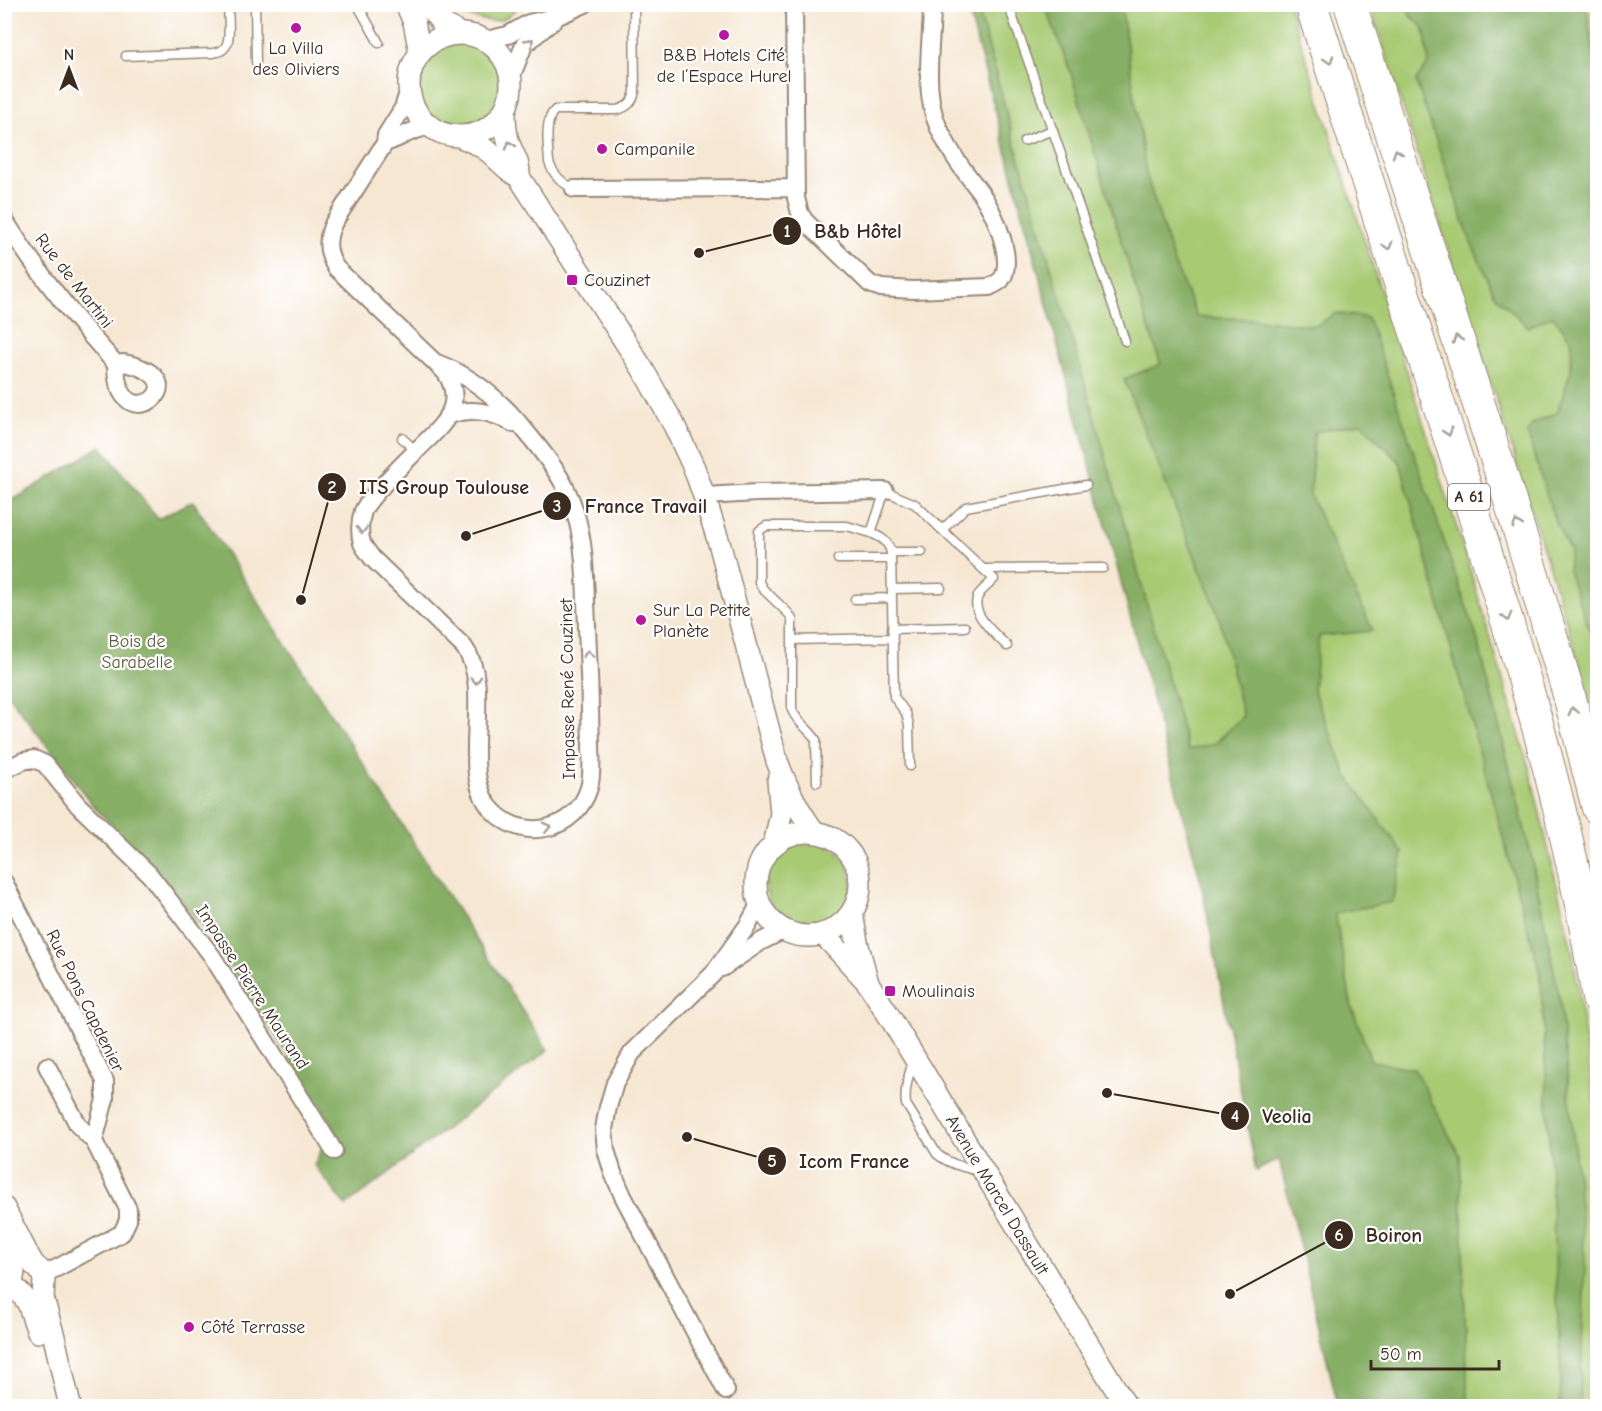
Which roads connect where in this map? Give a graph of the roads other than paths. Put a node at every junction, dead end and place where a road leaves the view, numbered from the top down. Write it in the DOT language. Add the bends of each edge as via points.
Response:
graph roads {
  1 [pos="228,4"];
  2 [pos="255,4"];
  3 [pos="357,4"];
  4 [pos="406,4"];
  5 [pos="426,4"];
  6 [pos="585,4"];
  7 [pos="634,4"];
  8 [pos="794,4"];
  9 [pos="932,4"];
  10 [pos="1008,4"];
  11 [pos="1311,4"];
  12 [pos="1350,4"];
  13 [pos="558,16"];
  14 [pos="457,32"];
  15 [pos="486,40"];
  16 [pos="379,43"];
  17 [pos="420,53"];
  18 [pos="126,57"];
  19 [pos="256,62"];
  20 [pos="512,75"];
  21 [pos="408,93"];
  22 [pos="505,111"];
  23 [pos="429,127"];
  24 [pos="1053,130"];
  25 [pos="458,136"];
  26 [pos="1024,141"];
  27 [pos="385,143"];
  28 [pos="519,177"];
  29 [pos="796,188"];
  30 [pos="574,189"];
  31 [pos="4,219"];
  32 [pos="1125,341"];
  33 [pos="437,363"];
  34 [pos="116,364"];
  35 [pos="447,416"];
  36 [pos="402,438"];
  37 [pos="531,438"];
  38 [pos="416,451"];
  39 [pos="1086,485"];
  40 [pos="885,491"];
  41 [pos="704,496"];
  42 [pos="942,530"];
  43 [pos="871,533"];
  44 [pos="922,552"];
  45 [pos="891,555"];
  46 [pos="838,559"];
  47 [pos="1103,568"];
  48 [pos="983,569"];
  49 [pos="941,588"];
  50 [pos="892,593"];
  51 [pos="855,599"];
  52 [pos="965,627"];
  53 [pos="892,633"];
  54 [pos="792,640"];
  55 [pos="1007,646"];
  56 [pos="777,761"];
  57 [pos="910,766"];
  58 [pos="4,770"];
  59 [pos="817,782"];
  60 [pos="1598,808"];
  61 [pos="815,833"];
  62 [pos="774,845"];
  63 [pos="4,882"];
  64 [pos="760,903"];
  65 [pos="852,913"];
  66 [pos="784,930"];
  67 [pos="823,934"];
  68 [pos="713,974"];
  69 [pos="868,983"];
  70 [pos="1598,998"];
  71 [pos="914,1057"];
  72 [pos="47,1066"];
  73 [pos="94,1141"];
  74 [pos="334,1151"];
  75 [pos="984,1172"];
  76 [pos="4,1208"];
  77 [pos="4,1238"];
  78 [pos="25,1281"];
  79 [pos="726,1391"];
  80 [pos="56,1407"];
  81 [pos="70,1407"];
  82 [pos="1126,1407"];
  1 -- 18 [label="lane" via="229,39 221,51"];
  2 -- 19 [label="lane"];
  3 -- 16 [label="lane"];
  4 -- 17 [label="street"];
  5 -- 14 [label="street" via="442,23"];
  6 -- 13 [label="street"];
  7 -- 30 [label="lane" via="632,102 617,110 555,111 550,116 550,166 560,180"];
  8 -- 29 [label="street"];
  9 -- 29 [label="street" via="929,76 934,116 995,220 1004,248 1005,268 1000,281 983,288 886,289 870,284 802,217"];
  10 -- 24 [label="lane"];
  11 -- 70 [label="highway, A 61, one-way" via="1503,603 1548,764"];
  60 -- 12 [label="highway, A 61, one-way" via="1568,691 1517,525"];
  13 -- 15 [label="street"];
  20 -- 13 [label="street, one-way" via="524,45"];
  14 -- 15 [label="street"];
  14 -- 17 [label="street" via="441,37"];
  15 -- 20 [label="street" via="505,60"];
  17 -- 21 [label="street" via="410,72"];
  20 -- 22 [label="street"];
  21 -- 23 [label="street" via="415,111"];
  21 -- 27 [label="street, Impasse René Couzinet"];
  22 -- 25 [label="street" via="486,130"];
  28 -- 22 [label="street, one-way" via="520,166 506,134"];
  23 -- 25 [label="street"];
  23 -- 27 [label="street" via="416,128"];
  24 -- 26 [label="lane"];
  24 -- 32 [label="lane"];
  25 -- 28 [label="street" via="479,145"];
  27 -- 33 [label="street, Impasse René Couzinet" via="334,222 328,235 329,254 336,268"];
  28 -- 41 [label="street" via="642,368 674,425"];
  29 -- 30 [label="street"];
  31 -- 34 [label="street, Rue de Martini" via="36,267"];
  33 -- 35 [label="street, Impasse René Couzinet" via="451,380 453,390 454,401"];
  33 -- 37 [label="street, Impasse René Couzinet" via="468,377 487,392"];
  35 -- 37 [label="street, Impasse René Couzinet" via="486,411 512,423"];
  35 -- 38 [label="street, Impasse René Couzinet"];
  36 -- 38 [label="lane"];
  38 -- 37 [label="street, Impasse René Couzinet, one-way" via="364,510 362,542 372,558 468,653 476,676 477,775 482,796 502,819 521,828 538,830 565,821 579,806 589,788 591,756 582,537 564,484"];
  39 -- 42 [label="lane" via="966,507"];
  40 -- 41 [label="street"];
  40 -- 42 [label="lane" via="915,504"];
  40 -- 43 [label="lane"];
  41 -- 56 [label="street"];
  42 -- 48 [label="lane"];
  43 -- 45 [label="lane" via="888,544"];
  43 -- 54 [label="lane" via="847,526 766,526 759,531 759,582 792,619"];
  44 -- 45 [label="lane"];
  45 -- 46 [label="lane"];
  45 -- 50 [label="lane"];
  47 -- 48 [label="lane"];
  48 -- 55 [label="lane" via="994,579 978,595 975,606"];
  49 -- 50 [label="lane"];
  50 -- 51 [label="lane"];
  50 -- 53 [label="lane"];
  52 -- 53 [label="lane"];
  53 -- 54 [label="lane"];
  53 -- 57 [label="lane" via="894,697 906,713 909,725"];
  54 -- 59 [label="lane" via="792,710 816,740"];
  56 -- 61 [label="street" via="790,794"];
  56 -- 62 [label="street" via="781,814"];
  58 -- 74 [label="street, Impasse Pierre Maurand" via="34,759 45,764 78,805 150,875 212,956"];
  61 -- 62 [label="street" via="786,837"];
  61 -- 65 [label="street, Avenue Marcel Dassault" via="842,845 854,859 860,877"];
  62 -- 64 [label="street" via="758,872 756,888"];
  63 -- 73 [label="street, Rue Pons Capdenier" via="105,1081 105,1099"];
  64 -- 66 [label="street" via="769,919"];
  64 -- 68 [label="street"];
  65 -- 67 [label="street"];
  65 -- 69 [label="street, Avenue Marcel Dassault"];
  66 -- 67 [label="street" via="803,936"];
  66 -- 68 [label="street"];
  67 -- 69 [label="street, Avenue Marcel Dassault"];
  68 -- 79 [label="street" via="632,1053 615,1083 604,1129 606,1150 623,1196"];
  69 -- 71 [label="street, Avenue Marcel Dassault"];
  71 -- 75 [label="street, Avenue Marcel Dassault"];
  71 -- 75 [label="lane" via="904,1095 906,1104 937,1154 960,1167"];
  72 -- 73 [label="street" via="78,1125"];
  73 -- 78 [label="street" via="128,1209 122,1233"];
  75 -- 82 [label="street, Avenue Marcel Dassault"];
  76 -- 78 [label="street" via="20,1242"];
  77 -- 78 [label="street"];
  78 -- 80 [label="street"];
  78 -- 81 [label="street" via="43,1298"];
}
